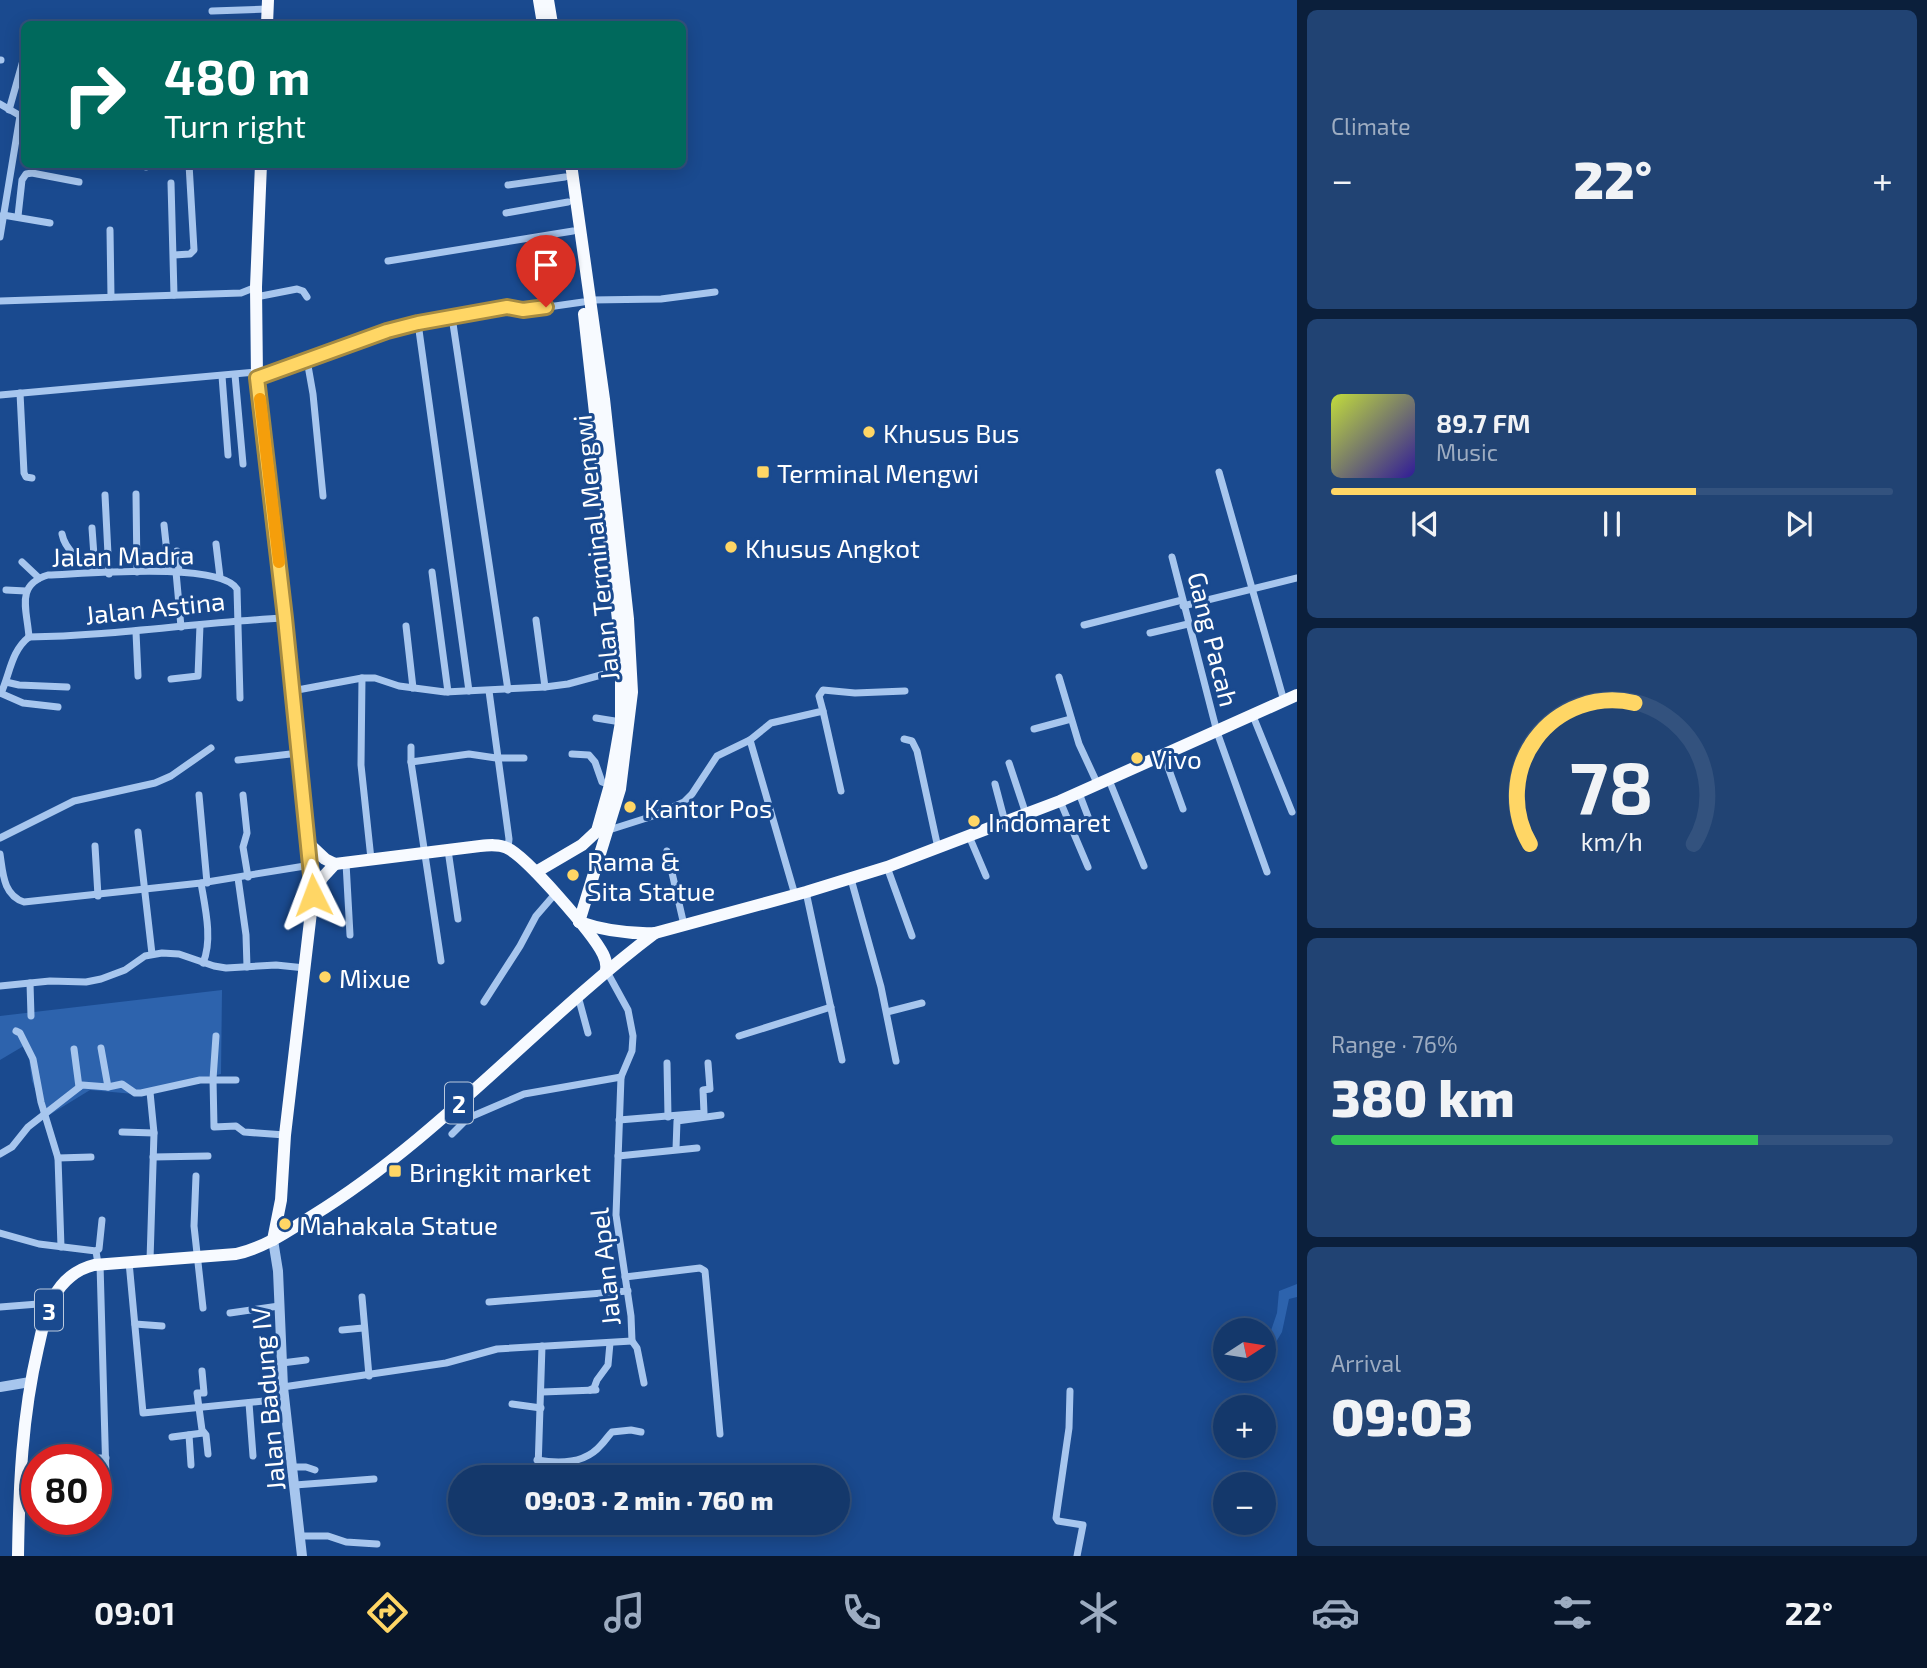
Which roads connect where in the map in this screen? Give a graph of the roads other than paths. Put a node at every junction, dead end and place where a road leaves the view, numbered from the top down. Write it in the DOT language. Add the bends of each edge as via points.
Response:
graph roads {
  1 [pos="539,0"];
  2 [pos="548,0"];
  3 [pos="268,4"];
  4 [pos="212,11"];
  5 [pos="542,21"];
  6 [pos="552,21"];
  7 [pos="21,68"];
  8 [pos="0,104"];
  9 [pos="9,110"];
  10 [pos="21,116"];
  11 [pos="21,122"];
  12 [pos="189,168"];
  13 [pos="261,168"];
  14 [pos="572,168"];
  15 [pos="564,171"];
  16 [pos="79,182"];
  17 [pos="171,183"];
  18 [pos="508,185"];
  19 [pos="568,201"];
  20 [pos="506,213"];
  21 [pos="3,215"];
  22 [pos="18,216"];
  23 [pos="50,223"];
  24 [pos="110,230"];
  25 [pos="573,231"];
  26 [pos="0,237"];
  27 [pos="174,255"];
  28 [pos="388,261"];
  29 [pos="715,292"];
  30 [pos="241,293"];
  31 [pos="174,295"];
  32 [pos="256,295"];
  33 [pos="307,297"];
  34 [pos="110,298"];
  35 [pos="0,301"];
  36 [pos="587,301"];
  37 [pos="452,317"];
  38 [pos="418,323"];
  39 [pos="307,360"];
  40 [pos="235,375"];
  41 [pos="257,375"];
  42 [pos="222,376"];
  43 [pos="20,393"];
  44 [pos="0,395"];
  45 [pos="228,455"];
  46 [pos="243,464"];
  47 [pos="1219,472"];
  48 [pos="32,478"];
  49 [pos="136,494"];
  50 [pos="105,495"];
  51 [pos="323,496"];
  52 [pos="164,525"];
  53 [pos="92,528"];
  54 [pos="62,534"];
  55 [pos="216,544"];
  56 [pos="177,551"];
  57 [pos="1172,556"];
  58 [pos="22,562"];
  59 [pos="95,571"];
  60 [pos="175,571"];
  61 [pos="137,572"];
  62 [pos="432,572"];
  63 [pos="109,574"];
  64 [pos="220,576"];
  65 [pos="38,578"];
  66 [pos="1297,578"];
  67 [pos="1252,589"];
  68 [pos="6,590"];
  69 [pos="26,591"];
  70 [pos="1183,603"];
  71 [pos="285,618"];
  72 [pos="239,620"];
  73 [pos="536,620"];
  74 [pos="1188,624"];
  75 [pos="200,625"];
  76 [pos="1084,625"];
  77 [pos="406,626"];
  78 [pos="181,627"];
  79 [pos="136,632"];
  80 [pos="1150,633"];
  81 [pos="29,637"];
  82 [pos="627,668"];
  83 [pos="138,676"];
  84 [pos="1059,677"];
  85 [pos="171,678"];
  86 [pos="362,678"];
  87 [pos="6,682"];
  88 [pos="67,687"];
  89 [pos="545,687"];
  90 [pos="413,688"];
  91 [pos="508,690"];
  92 [pos="292,691"];
  93 [pos="469,691"];
  94 [pos="489,691"];
  95 [pos="905,691"];
  96 [pos="448,692"];
  97 [pos="0,693"];
  98 [pos="1297,695"];
  99 [pos="240,698"];
  100 [pos="1284,701"];
  101 [pos="58,707"];
  102 [pos="823,711"];
  103 [pos="1253,716"];
  104 [pos="596,718"];
  105 [pos="1071,719"];
  106 [pos="621,722"];
  107 [pos="1034,729"];
  108 [pos="1217,732"];
  109 [pos="904,739"];
  110 [pos="750,740"];
  111 [pos="411,747"];
  112 [pos="211,748"];
  113 [pos="299,753"];
  114 [pos="572,754"];
  115 [pos="1164,756"];
  116 [pos="496,758"];
  117 [pos="524,758"];
  118 [pos="238,760"];
  119 [pos="411,762"];
  120 [pos="1009,763"];
  121 [pos="1104,782"];
  122 [pos="995,783"];
  123 [pos="615,787"];
  124 [pos="841,791"];
  125 [pos="1079,793"];
  126 [pos="243,795"];
  127 [pos="199,796"];
  128 [pos="1060,802"];
  129 [pos="1183,809"];
  130 [pos="1292,812"];
  131 [pos="1026,814"];
  132 [pos="1005,822"];
  133 [pos="1092,827"];
  134 [pos="608,831"];
  135 [pos="138,832"];
  136 [pos="969,836"];
  137 [pos="0,838"];
  138 [pos="308,844"];
  139 [pos="95,846"];
  140 [pos="508,848"];
  141 [pos="938,848"];
  142 [pos="448,849"];
  143 [pos="667,851"];
  144 [pos="424,852"];
  145 [pos="0,854"];
  146 [pos="374,862"];
  147 [pos="341,863"];
  148 [pos="312,865"];
  149 [pos="1144,866"];
  150 [pos="887,867"];
  151 [pos="1088,867"];
  152 [pos="536,872"];
  153 [pos="1267,872"];
  154 [pos="986,876"];
  155 [pos="248,877"];
  156 [pos="238,878"];
  157 [pos="851,879"];
  158 [pos="204,883"];
  159 [pos="144,890"];
  160 [pos="313,891"];
  161 [pos="555,894"];
  162 [pos="801,894"];
  163 [pos="98,896"];
  164 [pos="458,919"];
  165 [pos="579,922"];
  166 [pos="684,925"];
  167 [pos="655,933"];
  168 [pos="350,935"];
  169 [pos="912,936"];
  170 [pos="152,954"];
  171 [pos="441,961"];
  172 [pos="203,963"];
  173 [pos="247,967"];
  174 [pos="304,968"];
  175 [pos="606,970"];
  176 [pos="30,983"];
  177 [pos="0,986"];
  178 [pos="578,995"];
  179 [pos="484,1002"];
  180 [pos="922,1003"];
  181 [pos="831,1007"];
  182 [pos="887,1012"];
  183 [pos="32,1016"];
  184 [pos="16,1031"];
  185 [pos="588,1033"];
  186 [pos="216,1036"];
  187 [pos="739,1036"];
  188 [pos="101,1048"];
  189 [pos="74,1049"];
  190 [pos="842,1060"];
  191 [pos="896,1061"];
  192 [pos="667,1062"];
  193 [pos="708,1063"];
  194 [pos="621,1077"];
  195 [pos="213,1079"];
  196 [pos="236,1080"];
  197 [pos="79,1087"];
  198 [pos="108,1087"];
  199 [pos="150,1093"];
  200 [pos="45,1113"];
  201 [pos="721,1115"];
  202 [pos="668,1117"];
  203 [pos="619,1120"];
  204 [pos="122,1132"];
  205 [pos="154,1133"];
  206 [pos="452,1134"];
  207 [pos="285,1135"];
  208 [pos="697,1148"];
  209 [pos="676,1149"];
  210 [pos="0,1154"];
  211 [pos="208,1156"];
  212 [pos="618,1156"];
  213 [pos="92,1157"];
  214 [pos="153,1157"];
  215 [pos="58,1158"];
  216 [pos="196,1176"];
  217 [pos="281,1200"];
  218 [pos="102,1220"];
  219 [pos="301,1223"];
  220 [pos="0,1233"];
  221 [pos="273,1240"];
  222 [pos="61,1247"];
  223 [pos="197,1257"];
  224 [pos="98,1260"];
  225 [pos="150,1260"];
  226 [pos="129,1262"];
  227 [pos="625,1277"];
  228 [pos="628,1291"];
  229 [pos="362,1297"];
  230 [pos="489,1302"];
  231 [pos="51,1303"];
  232 [pos="279,1306"];
  233 [pos="0,1307"];
  234 [pos="203,1308"];
  235 [pos="230,1313"];
  236 [pos="135,1324"];
  237 [pos="162,1326"];
  238 [pos="363,1328"];
  239 [pos="342,1330"];
  240 [pos="632,1340"];
  241 [pos="610,1343"];
  242 [pos="542,1346"];
  243 [pos="306,1360"];
  244 [pos="282,1363"];
  245 [pos="202,1371"];
  246 [pos="369,1376"];
  247 [pos="30,1382"];
  248 [pos="644,1382"];
  249 [pos="0,1387"];
  250 [pos="283,1387"];
  251 [pos="1070,1391"];
  252 [pos="542,1392"];
  253 [pos="284,1399"];
  254 [pos="249,1403"];
  255 [pos="512,1404"];
  256 [pos="199,1407"];
  257 [pos="541,1408"];
  258 [pos="641,1432"];
  259 [pos="203,1433"];
  260 [pos="720,1434"];
  261 [pos="189,1435"];
  262 [pos="173,1437"];
  263 [pos="105,1444"];
  264 [pos="208,1454"];
  265 [pos="253,1456"];
  266 [pos="538,1457"];
  267 [pos="561,1464"];
  268 [pos="191,1465"];
  269 [pos="538,1465"];
  270 [pos="293,1467"];
  271 [pos="315,1470"];
  272 [pos="374,1479"];
  273 [pos="295,1485"];
  274 [pos="300,1536"];
  275 [pos="377,1544"];
  276 [pos="18,1556"];
  277 [pos="302,1556"];
  278 [pos="1077,1556"];
  1 -- 5 [label="highway"];
  2 -- 6 [label="highway"];
  3 -- 4 [label="street"];
  7 -- 9 [label="street"];
  8 -- 9 [label="street"];
  9 -- 10 [label="street"];
  11 -- 21 [label="street"];
  12 -- 27 [label="street" via="194,250"];
  13 -- 32 [label="highway"];
  14 -- 36 [label="highway, Jalan Terminal Mengwi"];
  15 -- 18 [label="street"];
  15 -- 19 [label="highway, Jalan Terminal Mengwi"];
  16 -- 22 [label="street" via="26,174"];
  17 -- 27 [label="street"];
  19 -- 20 [label="street"];
  19 -- 25 [label="highway, Jalan Terminal Mengwi"];
  21 -- 22 [label="street"];
  21 -- 26 [label="street"];
  22 -- 23 [label="street"];
  24 -- 34 [label="street"];
  25 -- 28 [label="street"];
  25 -- 36 [label="highway, Jalan Terminal Mengwi"];
  27 -- 31 [label="street"];
  29 -- 36 [label="street"];
  30 -- 31 [label="street"];
  30 -- 32 [label="street"];
  30 -- 32 [label="street"];
  31 -- 34 [label="street"];
  32 -- 33 [label="street" via="297,289"];
  32 -- 41 [label="highway"];
  34 -- 35 [label="street"];
  36 -- 37 [label="street"];
  36 -- 82 [label="highway, Jalan Terminal Mengwi" via="619,537"];
  37 -- 38 [label="street"];
  37 -- 91 [label="street"];
  38 -- 39 [label="street"];
  38 -- 93 [label="street"];
  39 -- 41 [label="street"];
  39 -- 51 [label="street"];
  40 -- 41 [label="street"];
  40 -- 42 [label="street"];
  40 -- 46 [label="street"];
  41 -- 71 [label="highway"];
  42 -- 43 [label="street"];
  42 -- 45 [label="street"];
  43 -- 44 [label="street"];
  43 -- 48 [label="street" via="24,474"];
  47 -- 67 [label="street"];
  49 -- 61 [label="street"];
  50 -- 63 [label="street"];
  52 -- 60 [label="street"];
  53 -- 59 [label="street"];
  54 -- 59 [label="street" via="75,555"];
  55 -- 64 [label="street"];
  56 -- 60 [label="street"];
  57 -- 70 [label="street, Gang Pacah"];
  58 -- 65 [label="street"];
  59 -- 63 [label="street, Jalan Madra"];
  59 -- 65 [label="street, Jalan Madra"];
  60 -- 61 [label="street, Jalan Madra"];
  60 -- 64 [label="street, Jalan Madra"];
  60 -- 78 [label="street"];
  61 -- 63 [label="street, Jalan Madra"];
  62 -- 96 [label="street"];
  64 -- 72 [label="street, Jalan Madra" via="237,589"];
  65 -- 69 [label="street, Jalan Madra"];
  66 -- 67 [label="street"];
  67 -- 70 [label="street"];
  67 -- 100 [label="street"];
  68 -- 69 [label="street"];
  69 -- 81 [label="street, Jalan Madra"];
  70 -- 74 [label="street, Gang Pacah"];
  70 -- 76 [label="street"];
  71 -- 72 [label="street, Jalan Astina"];
  71 -- 92 [label="highway"];
  72 -- 75 [label="street, Jalan Astina"];
  72 -- 99 [label="street, Jalan Madra"];
  73 -- 89 [label="street"];
  74 -- 80 [label="street"];
  74 -- 108 [label="street, Gang Pacah"];
  75 -- 78 [label="street, Jalan Astina"];
  75 -- 85 [label="street" via="198,676"];
  77 -- 90 [label="street"];
  78 -- 79 [label="street, Jalan Astina"];
  79 -- 81 [label="street, Jalan Astina"];
  79 -- 83 [label="street"];
  81 -- 87 [label="street" via="21,643"];
  82 -- 89 [label="street"];
  82 -- 106 [label="highway, Jalan Terminal Mengwi"];
  82 -- 123 [label="highway, Jalan Terminal Mengwi" via="628,738"];
  84 -- 105 [label="street"];
  86 -- 90 [label="street"];
  86 -- 92 [label="street"];
  86 -- 146 [label="street" via="361,765"];
  87 -- 88 [label="street"];
  87 -- 97 [label="street"];
  89 -- 91 [label="street"];
  90 -- 96 [label="street"];
  91 -- 94 [label="street"];
  92 -- 113 [label="highway"];
  93 -- 94 [label="street"];
  93 -- 96 [label="street"];
  94 -- 116 [label="street"];
  95 -- 102 [label="street" via="823,690 819,696"];
  97 -- 101 [label="street" via="23,703"];
  98 -- 100 [label="highway, 2"];
  100 -- 103 [label="highway, 2"];
  102 -- 110 [label="street" via="771,723"];
  102 -- 124 [label="street"];
  103 -- 108 [label="highway, 2"];
  103 -- 130 [label="street"];
  104 -- 106 [label="street"];
  105 -- 107 [label="street"];
  105 -- 121 [label="street" via="1079,744"];
  106 -- 123 [label="highway, Jalan Terminal Mengwi"];
  108 -- 115 [label="highway, 2"];
  108 -- 153 [label="street, Gang Pacah"];
  109 -- 141 [label="street" via="912,741 917,751"];
  110 -- 134 [label="street" via="717,756 684,802"];
  110 -- 162 [label="street"];
  111 -- 119 [label="street"];
  112 -- 137 [label="street" via="155,783 84,797"];
  113 -- 118 [label="street"];
  113 -- 138 [label="highway"];
  114 -- 123 [label="street" via="589,755 602,782"];
  115 -- 121 [label="highway, 2"];
  115 -- 129 [label="street"];
  116 -- 117 [label="street"];
  116 -- 119 [label="street" via="469,754"];
  116 -- 140 [label="street"];
  119 -- 144 [label="street"];
  120 -- 131 [label="street"];
  121 -- 125 [label="highway, 2"];
  121 -- 149 [label="street"];
  122 -- 132 [label="street"];
  123 -- 134 [label="highway, Jalan Terminal Mengwi"];
  123 -- 152 [label="highway, Jalan Terminal Mengwi" via="592,838"];
  125 -- 128 [label="highway, 2"];
  125 -- 133 [label="street"];
  126 -- 155 [label="street"];
  127 -- 158 [label="street"];
  128 -- 131 [label="highway, 2"];
  128 -- 151 [label="street"];
  131 -- 132 [label="highway, 2"];
  132 -- 136 [label="highway, 2"];
  134 -- 165 [label="highway, Jalan Terminal Mengwi"];
  135 -- 159 [label="street"];
  136 -- 141 [label="highway, 2"];
  136 -- 154 [label="street"];
  138 -- 147 [label="highway"];
  138 -- 148 [label="highway"];
  139 -- 163 [label="street"];
  140 -- 142 [label="highway"];
  140 -- 152 [label="highway"];
  141 -- 150 [label="highway, 2"];
  142 -- 144 [label="highway"];
  142 -- 164 [label="street"];
  143 -- 166 [label="street"];
  144 -- 146 [label="highway"];
  144 -- 171 [label="street"];
  145 -- 163 [label="street" via="5,885 19,901"];
  146 -- 147 [label="highway"];
  147 -- 160 [label="highway"];
  147 -- 168 [label="street"];
  148 -- 155 [label="street"];
  148 -- 160 [label="highway"];
  150 -- 157 [label="highway, 2"];
  150 -- 169 [label="street"];
  152 -- 161 [label="highway"];
  155 -- 156 [label="street"];
  156 -- 158 [label="street"];
  156 -- 173 [label="street"];
  157 -- 162 [label="highway, 2"];
  157 -- 182 [label="street"];
  158 -- 159 [label="street"];
  158 -- 172 [label="street" via="207,954"];
  159 -- 163 [label="street"];
  159 -- 170 [label="street"];
  160 -- 174 [label="highway"];
  161 -- 165 [label="highway"];
  161 -- 179 [label="street" via="536,916"];
  162 -- 166 [label="highway, 2"];
  162 -- 181 [label="street"];
  165 -- 167 [label="highway, 2" via="625,934"];
  165 -- 175 [label="highway" via="600,949"];
  166 -- 167 [label="highway, 2"];
  167 -- 175 [label="highway, 2"];
  170 -- 172 [label="street" via="172,953"];
  170 -- 176 [label="street" via="101,979"];
  172 -- 173 [label="street"];
  173 -- 174 [label="street"];
  174 -- 207 [label="highway"];
  175 -- 178 [label="highway, 2"];
  175 -- 194 [label="street, Jalan Apel" via="623,999 632,1032 632,1051"];
  176 -- 177 [label="street"];
  176 -- 183 [label="street"];
  178 -- 185 [label="street"];
  178 -- 219 [label="highway, 2" via="390,1162"];
  180 -- 182 [label="street"];
  181 -- 187 [label="street"];
  181 -- 190 [label="street"];
  182 -- 191 [label="street"];
  184 -- 200 [label="street" via="33,1059"];
  186 -- 195 [label="street"];
  188 -- 198 [label="street"];
  189 -- 197 [label="street"];
  192 -- 202 [label="street"];
  193 -- 202 [label="street" via="710,1089 702,1090 704,1113"];
  194 -- 203 [label="street, Jalan Apel"];
  194 -- 206 [label="street" via="524,1094 468,1118"];
  195 -- 196 [label="street"];
  195 -- 199 [label="street"];
  195 -- 207 [label="street" via="214,1127"];
  197 -- 198 [label="street"];
  197 -- 200 [label="street"];
  198 -- 199 [label="street" via="122,1084 135,1093"];
  199 -- 205 [label="street"];
  200 -- 210 [label="street"];
  200 -- 215 [label="street"];
  201 -- 209 [label="street" via="677,1121"];
  202 -- 203 [label="street"];
  203 -- 212 [label="street, Jalan Apel"];
  204 -- 205 [label="street"];
  205 -- 214 [label="street"];
  207 -- 217 [label="highway"];
  208 -- 209 [label="street"];
  209 -- 212 [label="street"];
  211 -- 214 [label="street"];
  212 -- 227 [label="street, Jalan Apel" via="616,1214"];
  213 -- 215 [label="street"];
  214 -- 225 [label="street"];
  215 -- 222 [label="street"];
  216 -- 223 [label="street"];
  217 -- 219 [label="highway" via="286,1216"];
  217 -- 221 [label="highway"];
  218 -- 224 [label="street"];
  219 -- 221 [label="highway, 3"];
  220 -- 222 [label="street"];
  221 -- 223 [label="highway, 3" via="240,1253"];
  221 -- 232 [label="street, Jalan Badung IV"];
  222 -- 224 [label="street"];
  223 -- 225 [label="highway, 3"];
  223 -- 234 [label="street"];
  224 -- 226 [label="highway, 3"];
  224 -- 231 [label="highway, 3" via="61,1285"];
  224 -- 263 [label="street"];
  225 -- 226 [label="highway, 3"];
  226 -- 236 [label="street"];
  227 -- 228 [label="street, Jalan Apel"];
  227 -- 260 [label="street" via="705,1270"];
  228 -- 230 [label="street"];
  228 -- 240 [label="street, Jalan Apel"];
  229 -- 238 [label="street"];
  231 -- 233 [label="street"];
  231 -- 247 [label="highway, 3"];
  232 -- 235 [label="street"];
  232 -- 244 [label="street, Jalan Badung IV"];
  236 -- 237 [label="street"];
  236 -- 256 [label="street" via="143,1413"];
  238 -- 239 [label="street"];
  238 -- 246 [label="street"];
  240 -- 241 [label="street, Jalan Apel"];
  240 -- 248 [label="street"];
  241 -- 242 [label="street, Jalan Apel"];
  241 -- 252 [label="street" via="608,1365 593,1390"];
  242 -- 246 [label="street, Jalan Apel" via="496,1349"];
  242 -- 252 [label="street"];
  243 -- 244 [label="street"];
  244 -- 250 [label="street, Jalan Badung IV"];
  245 -- 256 [label="street" via="204,1393 197,1393"];
  246 -- 250 [label="street, Jalan Apel"];
  247 -- 249 [label="street"];
  247 -- 276 [label="highway, 3"];
  250 -- 253 [label="street, Jalan Badung IV"];
  251 -- 278 [label="street" via="1056,1518 1083,1525"];
  252 -- 257 [label="street"];
  253 -- 254 [label="street"];
  253 -- 270 [label="street, Jalan Badung IV"];
  254 -- 256 [label="street"];
  254 -- 265 [label="street"];
  255 -- 257 [label="street"];
  256 -- 259 [label="street"];
  257 -- 266 [label="street"];
  258 -- 267 [label="street" via="612,1432 600,1447"];
  259 -- 261 [label="street"];
  259 -- 264 [label="street"];
  261 -- 262 [label="street"];
  261 -- 268 [label="street"];
  266 -- 267 [label="street"];
  266 -- 269 [label="street"];
  270 -- 271 [label="street"];
  270 -- 273 [label="street, Jalan Badung IV"];
  272 -- 273 [label="street"];
  273 -- 274 [label="street, Jalan Badung IV"];
  274 -- 275 [label="street"];
  274 -- 277 [label="street, Jalan Badung IV"];
}
